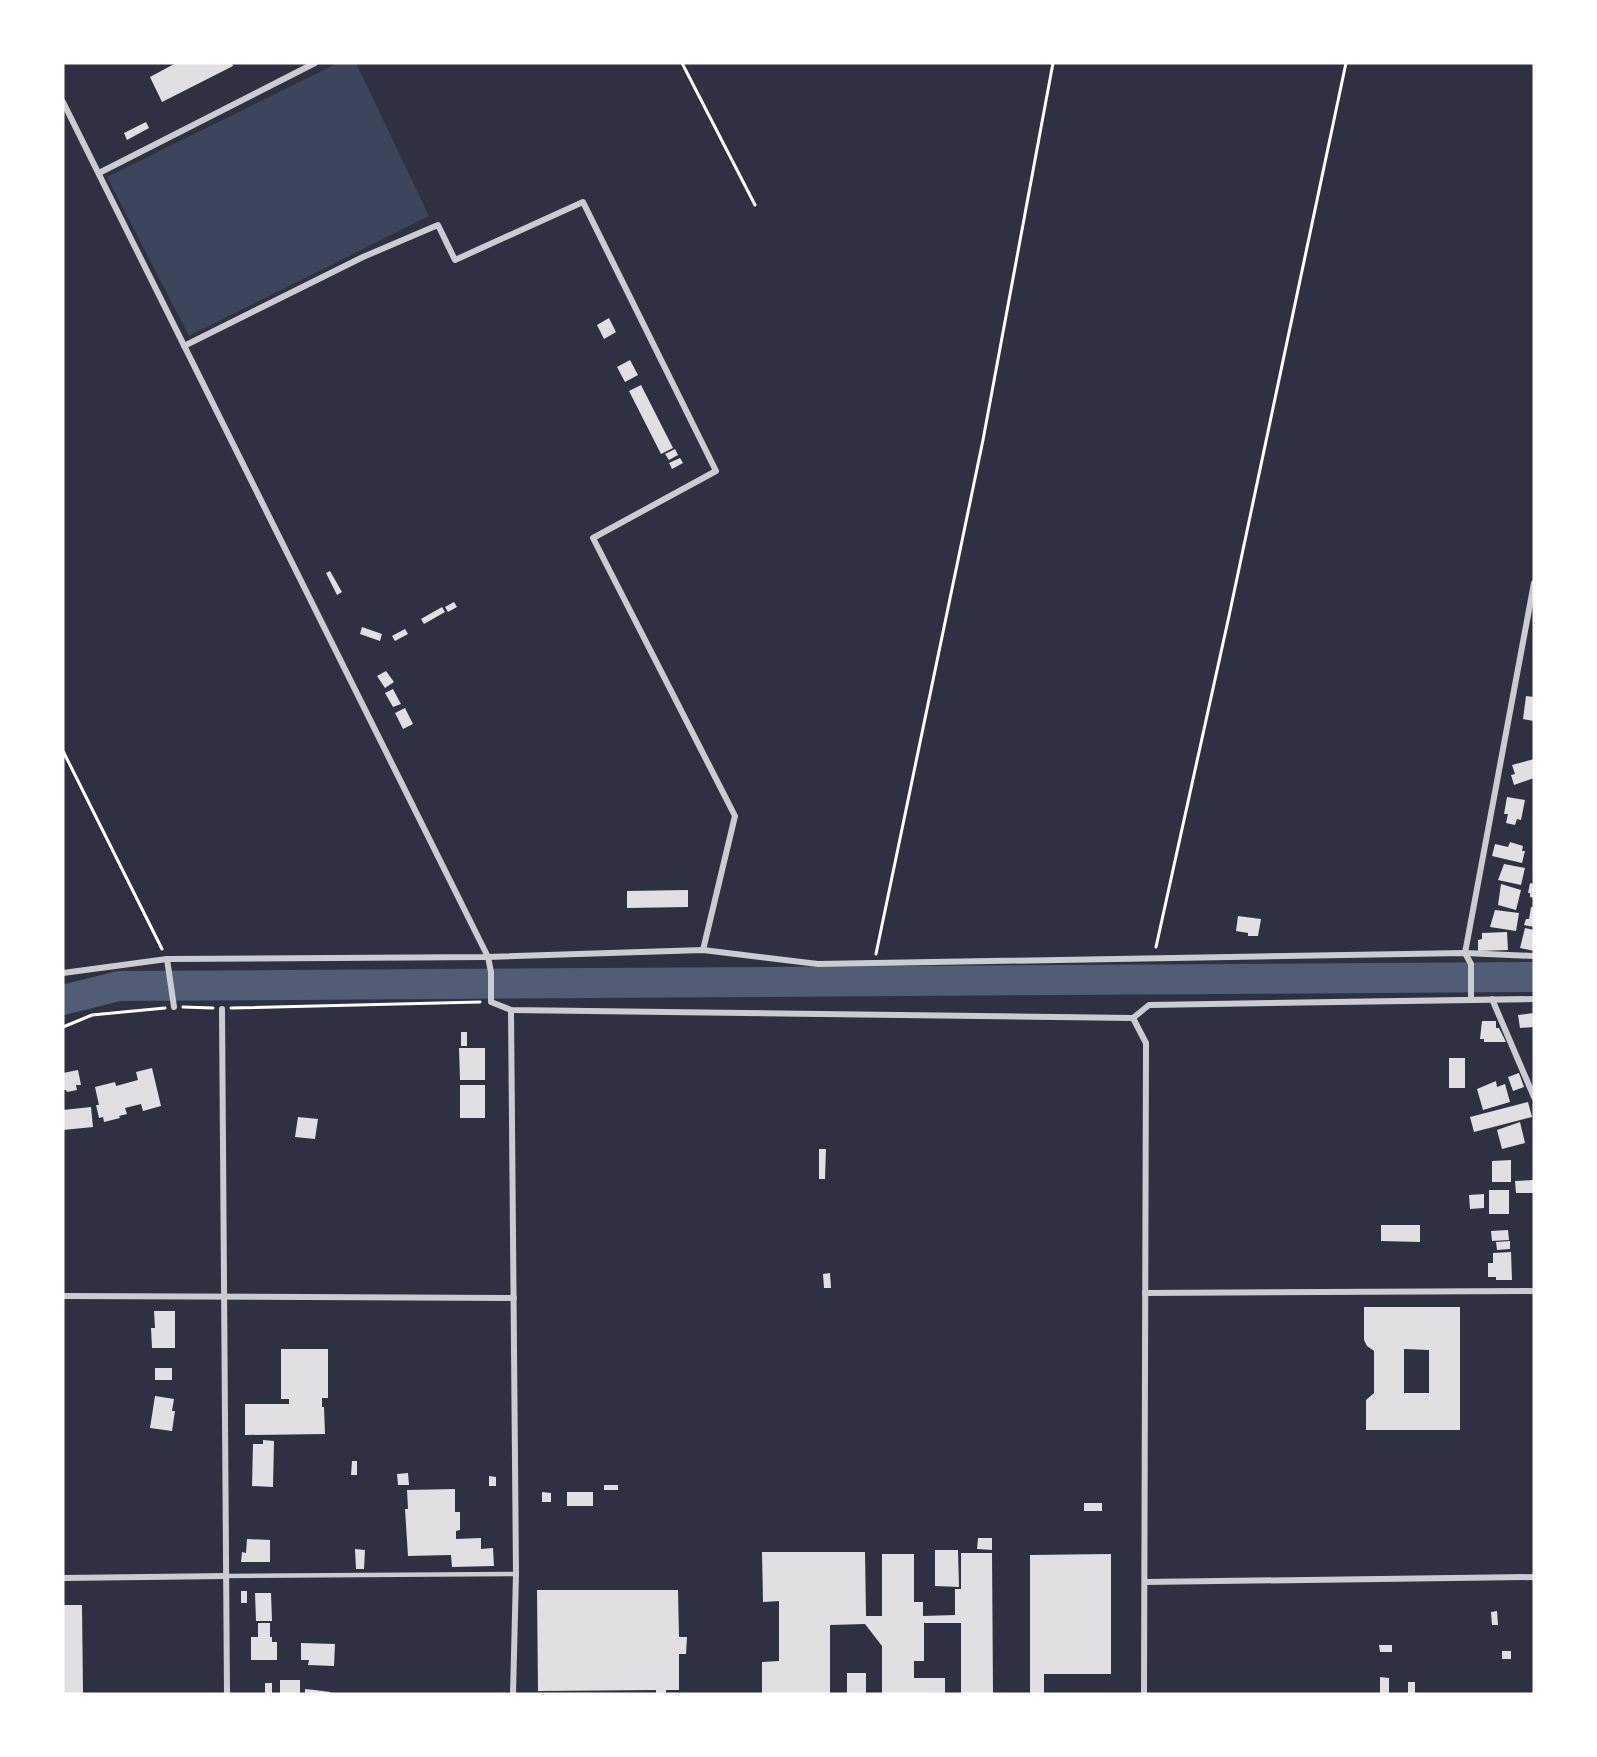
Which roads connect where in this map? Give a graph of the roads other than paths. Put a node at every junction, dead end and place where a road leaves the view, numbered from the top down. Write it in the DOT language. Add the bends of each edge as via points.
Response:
graph roads {
  1 [pos="315,63"];
  2 [pos="63,102"];
  3 [pos="99,172"];
  4 [pos="184,346"];
  5 [pos="1534,583"];
  6 [pos="703,950"];
  7 [pos="1465,953"];
  8 [pos="1534,956"];
  9 [pos="488,957"];
  10 [pos="167,959"];
  11 [pos="63,973"];
  12 [pos="1471,995"];
  13 [pos="1492,999"];
  14 [pos="1534,999"];
  15 [pos="174,1007"];
  16 [pos="222,1009"];
  17 [pos="512,1010"];
  18 [pos="1133,1018"];
  19 [pos="1534,1097"];
  20 [pos="1534,1291"];
  21 [pos="1145,1293"];
  22 [pos="63,1296"];
  23 [pos="224,1297"];
  24 [pos="514,1298"];
  25 [pos="516,1574"];
  26 [pos="226,1576"];
  27 [pos="1534,1577"];
  28 [pos="63,1578"];
  29 [pos="1145,1582"];
  30 [pos="226,1694"];
  31 [pos="513,1694"];
  32 [pos="1144,1694"];
  1 -- 3 [label="street"];
  2 -- 3 [label="street"];
  3 -- 4 [label="street"];
  4 -- 6 [label="street" via="438,225 455,261 583,202 716,471 593,538 735,816"];
  4 -- 9 [label="street"];
  5 -- 7 [label="street"];
  6 -- 7 [label="street" via="818,964"];
  6 -- 9 [label="street"];
  7 -- 8 [label="street"];
  7 -- 12 [label="street" via="1471,964"];
  9 -- 10 [label="street"];
  9 -- 17 [label="street" via="490,1002"];
  10 -- 11 [label="street"];
  10 -- 15 [label="street"];
  12 -- 13 [label="street"];
  12 -- 18 [label="street" via="1149,1005"];
  13 -- 14 [label="street"];
  13 -- 19 [label="street"];
  16 -- 23 [label="street"];
  17 -- 18 [label="street"];
  17 -- 24 [label="street"];
  18 -- 21 [label="street" via="1146,1043"];
  20 -- 21 [label="street"];
  21 -- 29 [label="street"];
  22 -- 23 [label="street"];
  23 -- 24 [label="street"];
  23 -- 26 [label="street"];
  24 -- 25 [label="street"];
  25 -- 26 [label="lane"];
  25 -- 31 [label="street"];
  26 -- 28 [label="street"];
  26 -- 30 [label="street"];
  27 -- 29 [label="street"];
  29 -- 32 [label="street"];
}
